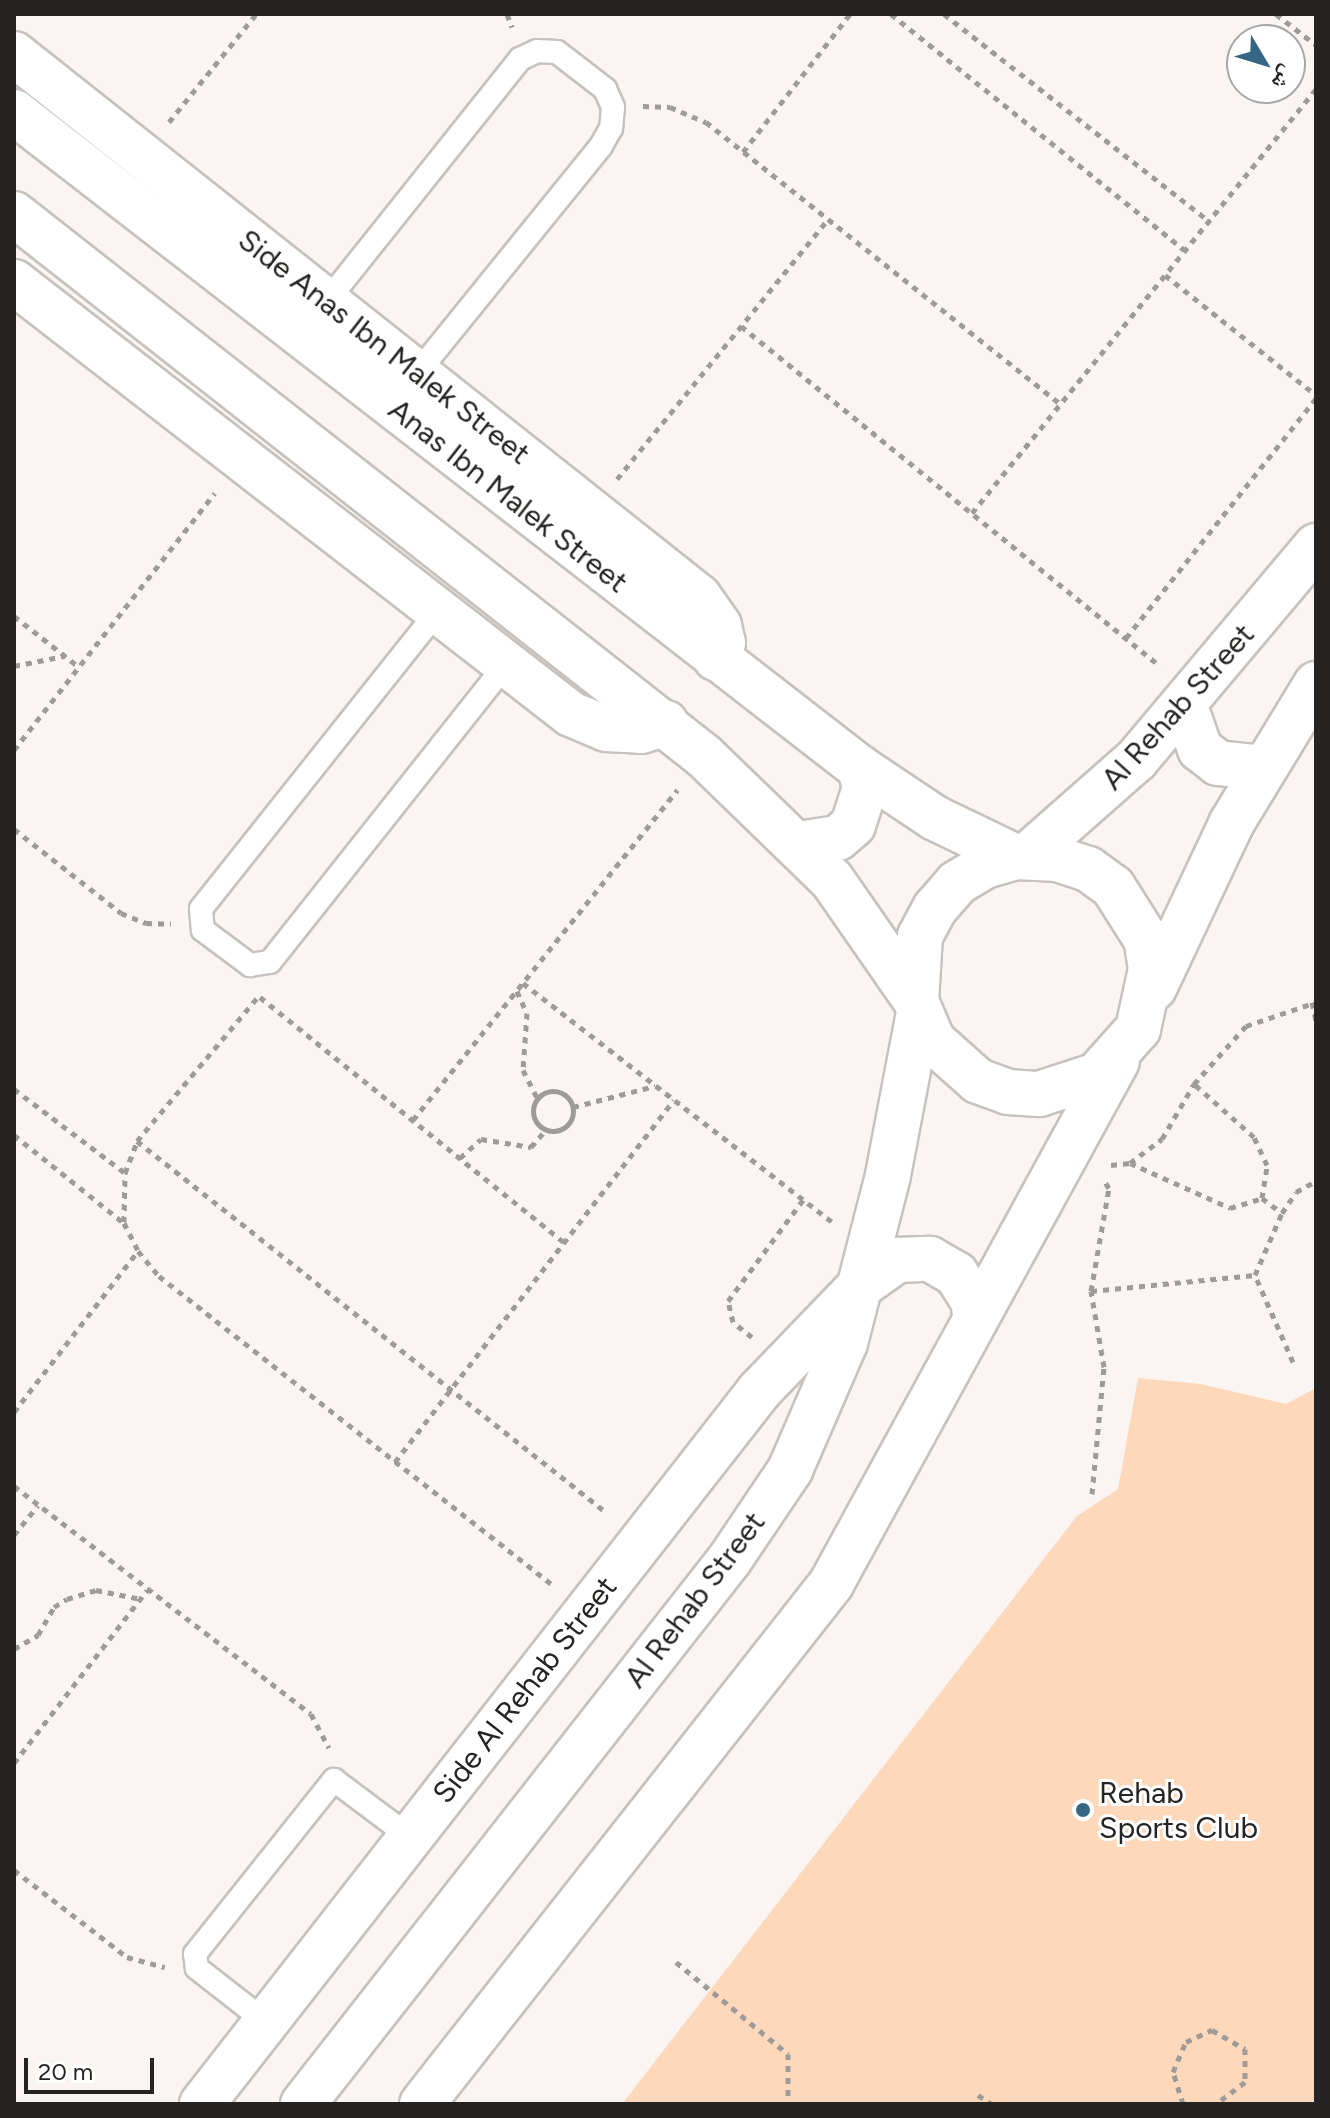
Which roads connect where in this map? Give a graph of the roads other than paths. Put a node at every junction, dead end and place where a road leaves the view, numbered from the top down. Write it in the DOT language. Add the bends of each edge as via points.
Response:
graph roads {
  1 [pos="14,54"];
  2 [pos="14,112"];
  3 [pos="14,214"];
  4 [pos="14,282"];
  5 [pos="327,301"];
  6 [pos="417,373"];
  7 [pos="1316,546"];
  8 [pos="437,612"];
  9 [pos="716,658"];
  10 [pos="505,665"];
  11 [pos="1316,684"];
  12 [pos="1190,700"];
  13 [pos="666,723"];
  14 [pos="860,768"];
  15 [pos="1263,768"];
  16 [pos="799,844"];
  17 [pos="1022,857"];
  18 [pos="1149,1000"];
  19 [pos="918,1007"];
  20 [pos="1120,1055"];
  21 [pos="864,1269"];
  22 [pos="975,1315"];
  23 [pos="410,1837"];
  24 [pos="266,2022"];
  25 [pos="202,2104"];
  26 [pos="303,2104"];
  27 [pos="422,2104"];
  1 -- 5 [label="street, Side Anas Ibn Malek Street"];
  2 -- 9 [label="street, Anas Ibn Malek Street"];
  3 -- 13 [label="street"];
  4 -- 8 [label="street"];
  5 -- 6 [label="street, Side Anas Ibn Malek Street"];
  5 -- 6 [label="lane" via="520,59 537,51 557,52 605,89 613,107 611,128 601,146"];
  6 -- 9 [label="street, Side Anas Ibn Malek Street" via="711,609 723,643"];
  7 -- 12 [label="street, Al Rehab Street"];
  8 -- 10 [label="street"];
  8 -- 10 [label="lane" via="201,909 203,930 260,968 270,962"];
  9 -- 14 [label="street, Anas Ibn Malek Street"];
  10 -- 13 [label="street" via="571,714 606,729 641,731"];
  11 -- 15 [label="street"];
  12 -- 15 [label="street" via="1200,749 1218,763"];
  12 -- 17 [label="street, Al Rehab Street" via="1110,785"];
  13 -- 16 [label="street"];
  14 -- 16 [label="street" via="865,788 853,825 838,838"];
  14 -- 17 [label="street, Anas Ibn Malek Street" via="935,818"];
  15 -- 18 [label="street" via="1201,881"];
  16 -- 19 [label="street" via="862,919"];
  17 -- 18 [label="street" via="1088,869 1113,887 1146,939"];
  17 -- 19 [label="street" via="985,866 957,883 935,908 920,936"];
  18 -- 20 [label="street"];
  19 -- 20 [label="street" via="933,1041 953,1064 1008,1092 1039,1094 1069,1088 1097,1075"];
  19 -- 21 [label="street, Al Rehab Street"];
  20 -- 22 [label="street"];
  21 -- 22 [label="street, Side Al Rehab Street" via="930,1259 956,1274 973,1300"];
  21 -- 23 [label="street, Side Al Rehab Street" via="784,1362"];
  21 -- 26 [label="street, Al Rehab Street" via="845,1343 802,1445 730,1559"];
  22 -- 27 [label="street" via="831,1584"];
  23 -- 24 [label="street, Side Al Rehab Street"];
  23 -- 24 [label="lane" via="334,1780 193,1961"];
  24 -- 25 [label="street, Side Al Rehab Street"];
}
